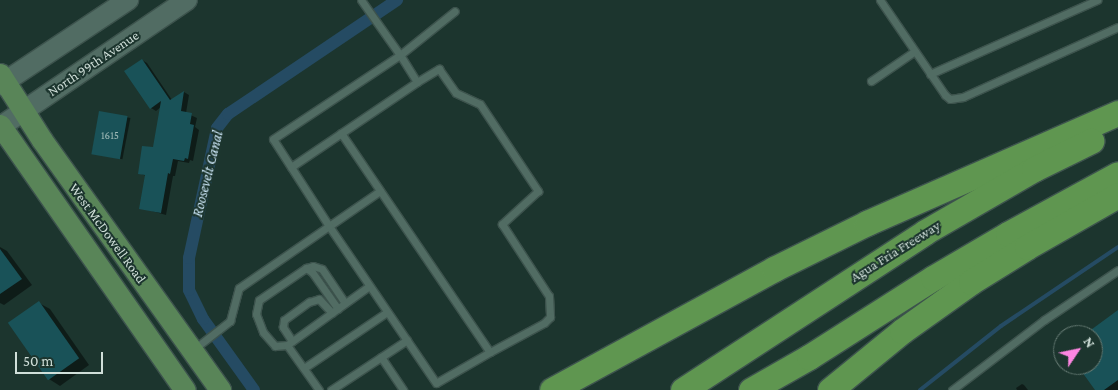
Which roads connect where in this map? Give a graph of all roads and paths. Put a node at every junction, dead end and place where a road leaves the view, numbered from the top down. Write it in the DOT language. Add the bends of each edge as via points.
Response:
graph roads {
  1 [pos="128,0"];
  2 [pos="187,0"];
  3 [pos="361,0"];
  4 [pos="880,0"];
  5 [pos="1097,0"];
  6 [pos="456,11"];
  7 [pos="1118,27"];
  8 [pos="915,51"];
  9 [pos="400,55"];
  10 [pos="930,74"];
  11 [pos="2,80"];
  12 [pos="871,81"];
  13 [pos="417,82"];
  14 [pos="22,111"];
  15 [pos="1118,113"];
  16 [pos="0,126"];
  17 [pos="1118,129"];
  18 [pos="341,133"];
  19 [pos="291,167"];
  20 [pos="1118,174"];
  21 [pos="380,191"];
  22 [pos="1118,194"];
  23 [pos="329,226"];
  24 [pos="306,268"];
  25 [pos="1118,270"];
  26 [pos="369,286"];
  27 [pos="345,303"];
  28 [pos="335,311"];
  29 [pos="387,312"];
  30 [pos="407,340"];
  31 [pos="290,343"];
  32 [pos="192,350"];
  33 [pos="490,352"];
  34 [pos="381,357"];
  35 [pos="809,357"];
  36 [pos="304,368"];
  37 [pos="185,390"];
  38 [pos="220,390"];
  39 [pos="319,390"];
  40 [pos="331,390"];
  41 [pos="402,390"];
  42 [pos="552,390"];
  43 [pos="683,390"];
  44 [pos="752,390"];
  45 [pos="768,390"];
  46 [pos="830,390"];
  47 [pos="952,390"];
  1 -- 11 [label="main road"];
  2 -- 14 [label="main road, North 99th Avenue"];
  3 -- 9 [label="lane"];
  4 -- 8 [label="lane"];
  5 -- 10 [label="lane"];
  6 -- 9 [label="lane"];
  7 -- 10 [label="lane" via="957,99 945,95"];
  8 -- 10 [label="lane"];
  8 -- 12 [label="lane"];
  9 -- 13 [label="lane"];
  9 -- 19 [label="lane" via="273,139"];
  11 -- 14 [label="main road, West McDowell Road"];
  13 -- 18 [label="lane"];
  13 -- 33 [label="lane" via="439,69 456,93 480,104 538,191 502,224 549,296 550,317"];
  14 -- 16 [label="main road, North 99th Avenue"];
  14 -- 32 [label="main road, West McDowell Road"];
  15 -- 42 [label="highway" via="874,219 774,269"];
  16 -- 37 [label="main road, West McDowell Road"];
  17 -- 43 [label="highway, Agua Fria Freeway" via="1034,169 925,232"];
  18 -- 19 [label="lane"];
  18 -- 21 [label="lane"];
  19 -- 23 [label="lane"];
  20 -- 35 [label="highway" via="978,251"];
  21 -- 23 [label="lane"];
  21 -- 33 [label="lane"];
  22 -- 46 [label="highway" via="971,282 902,331"];
  23 -- 26 [label="lane"];
  23 -- 32 [label="lane" via="239,288 230,321"];
  24 -- 27 [label="lane" via="322,269"];
  24 -- 28 [label="lane" via="312,272"];
  24 -- 31 [label="lane" via="259,300 256,314 263,332 274,346"];
  25 -- 47 [label="lane" via="1044,320"];
  26 -- 27 [label="lane"];
  26 -- 29 [label="lane"];
  27 -- 28 [label="lane"];
  28 -- 31 [label="lane"];
  28 -- 31 [label="lane" via="319,299 309,302 284,320 283,327"];
  29 -- 30 [label="lane"];
  29 -- 36 [label="lane"];
  30 -- 33 [label="lane" via="436,383"];
  30 -- 34 [label="lane"];
  31 -- 36 [label="lane"];
  32 -- 38 [label="main road, West McDowell Road"];
  34 -- 40 [label="lane"];
  34 -- 41 [label="lane"];
  35 -- 44 [label="highway"];
  35 -- 45 [label="highway"];
  36 -- 39 [label="lane"];
}
